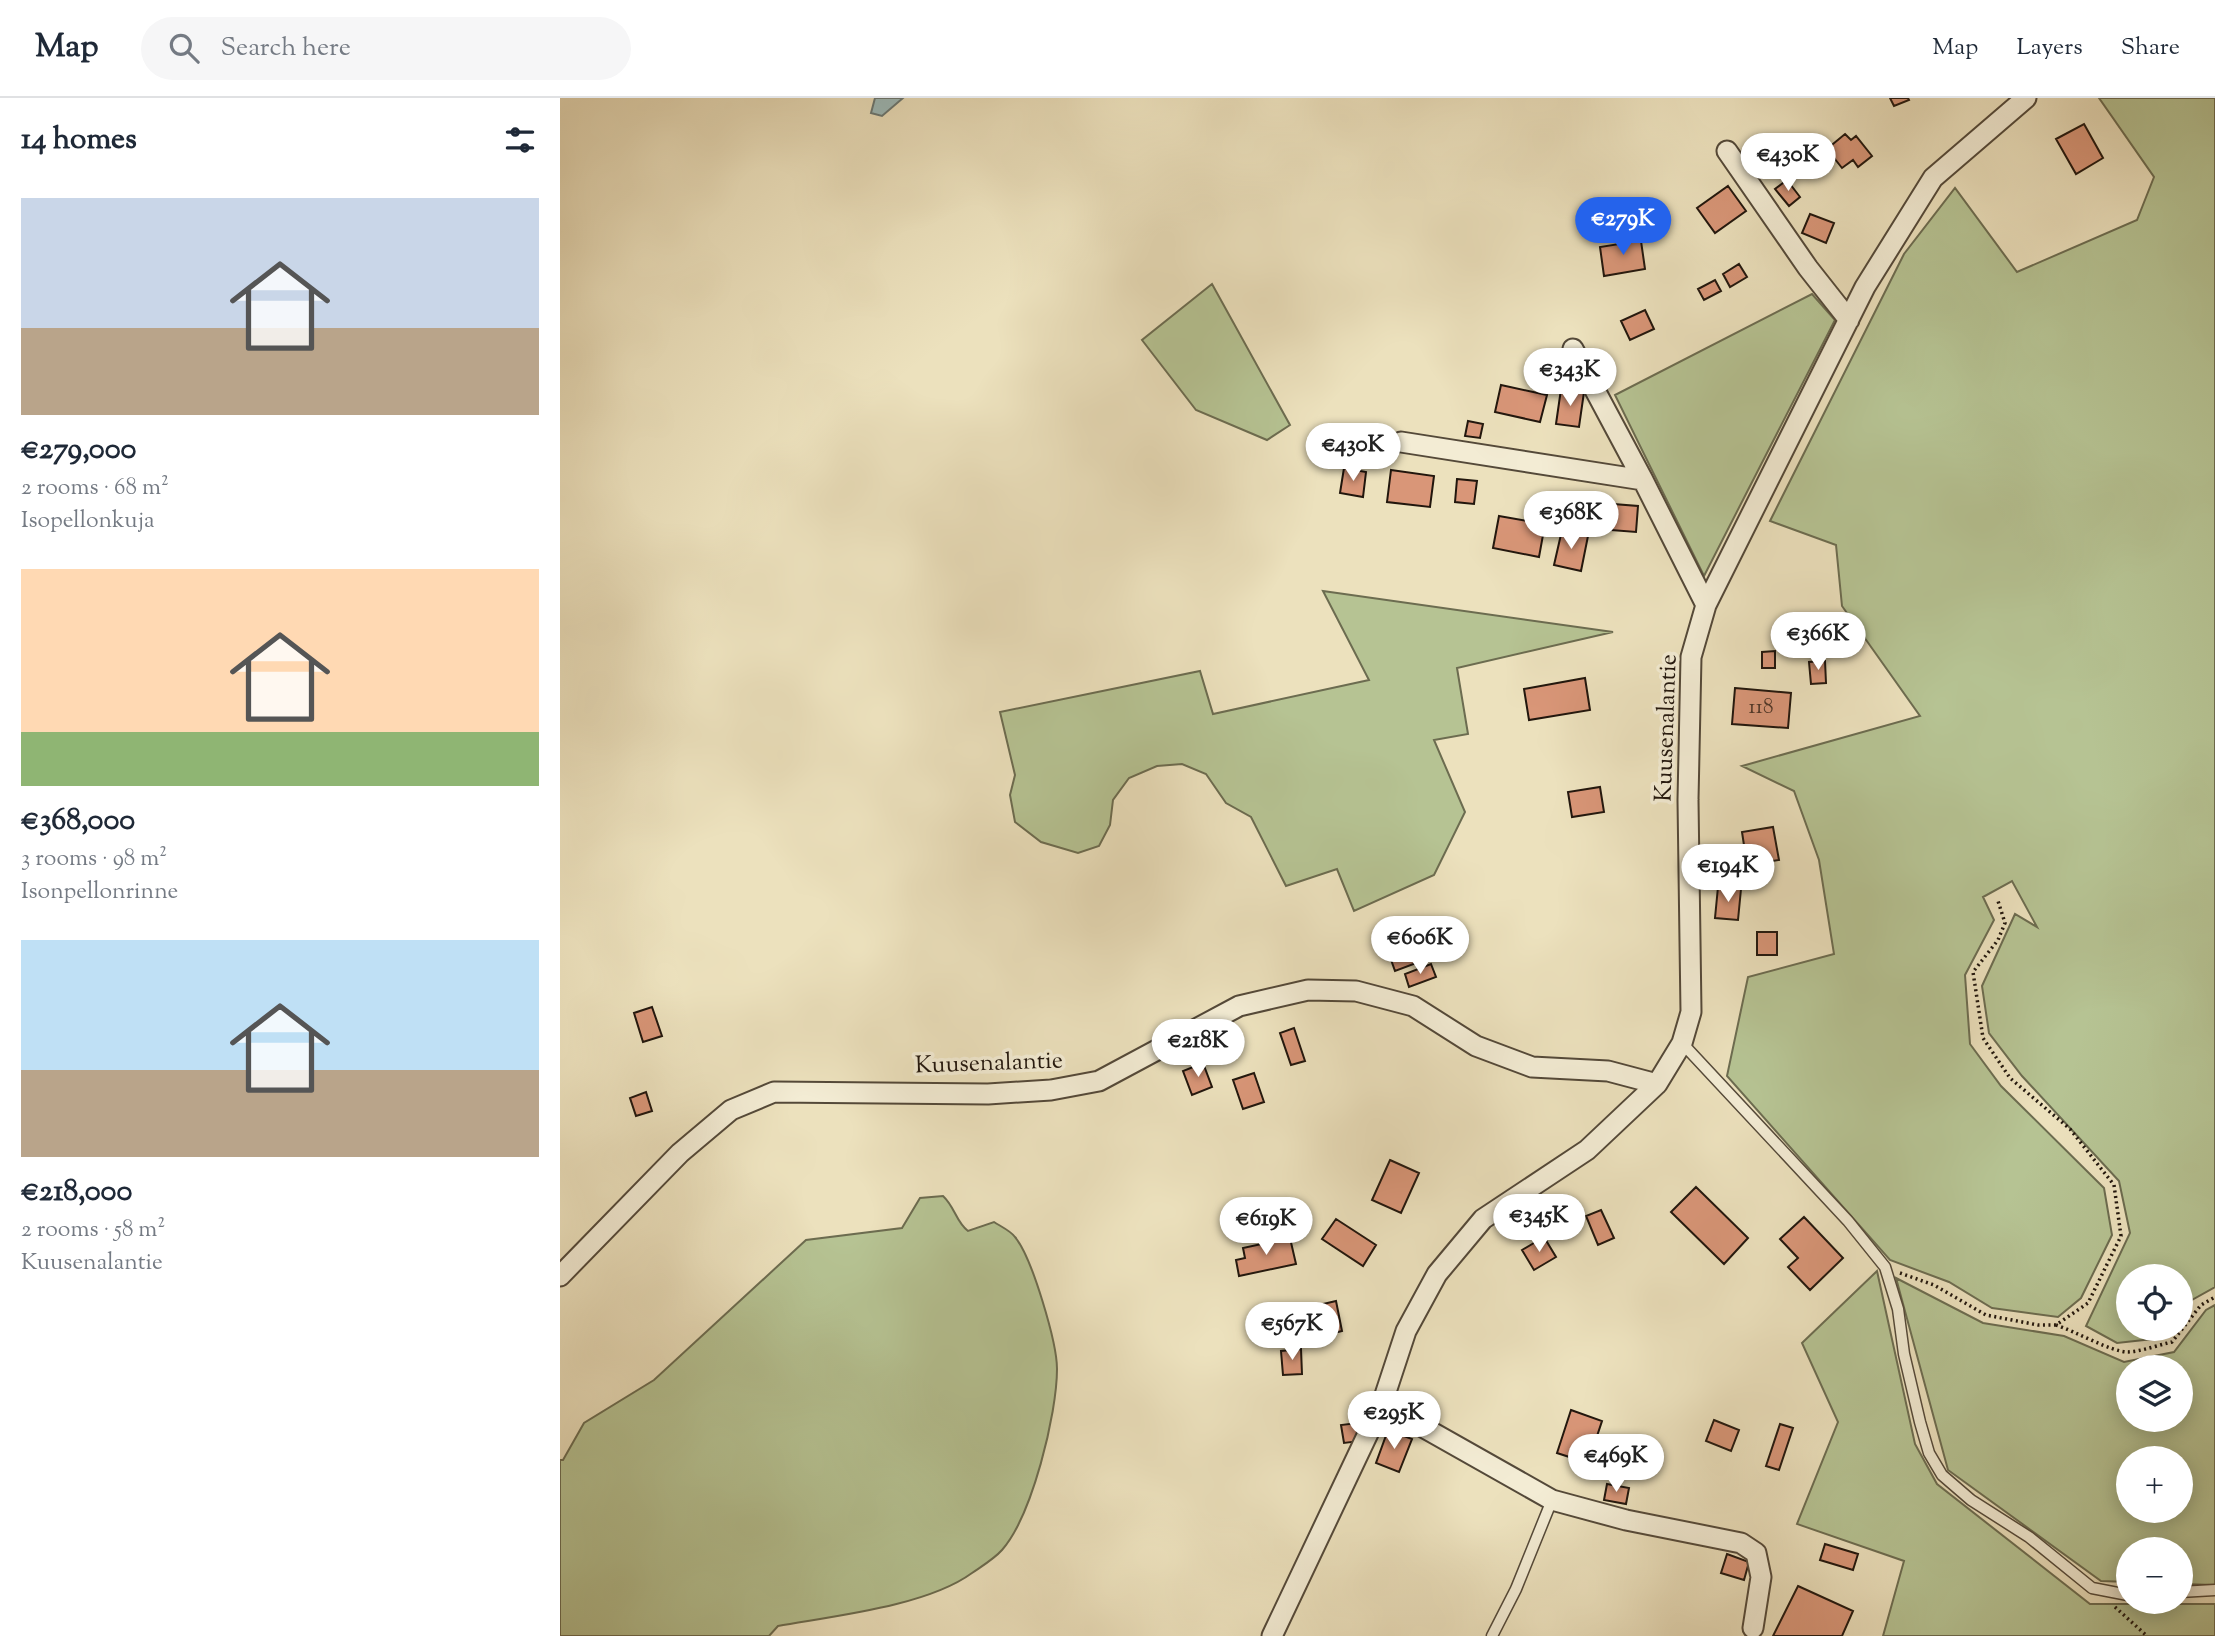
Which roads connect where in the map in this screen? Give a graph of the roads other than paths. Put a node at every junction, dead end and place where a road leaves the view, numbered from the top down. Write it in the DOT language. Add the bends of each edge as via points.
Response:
graph roads {
  1 [pos="2025,98"];
  2 [pos="1727,151"];
  3 [pos="1849,320"];
  4 [pos="1573,349"];
  5 [pos="1401,442"];
  6 [pos="1643,480"];
  7 [pos="1706,605"];
  8 [pos="1682,1043"];
  9 [pos="1657,1084"];
  10 [pos="560,1276"];
  11 [pos="1382,1404"];
  12 [pos="1552,1500"];
  13 [pos="2215,1590"];
  14 [pos="2193,1591"];
  15 [pos="2116,1593"];
  16 [pos="1753,1628"];
  17 [pos="1272,1636"];
  18 [pos="1492,1636"];
  1 -- 3 [label="street, Kuusenalantie" via="1933,178"];
  2 -- 3 [label="street"];
  3 -- 7 [label="street, Kuusenalantie"];
  4 -- 6 [label="street"];
  5 -- 6 [label="street"];
  6 -- 7 [label="street"];
  7 -- 8 [label="street, Kuusenalantie" via="1691,657 1691,1012"];
  8 -- 9 [label="street, Kuusenalantie"];
  8 -- 15 [label="lane" via="1885,1267 1920,1422 1942,1475 2092,1588"];
  9 -- 10 [label="street, Kuusenalantie" via="1608,1071 1532,1067 1476,1046 1413,1006 1356,991 1308,990 1239,1006 1099,1081 988,1094 775,1092 731,1110 680,1153"];
  9 -- 11 [label="street" via="1587,1150 1483,1219 1437,1274 1406,1331"];
  11 -- 12 [label="street"];
  11 -- 17 [label="street"];
  12 -- 16 [label="street" via="1741,1543 1756,1553 1761,1577"];
  12 -- 18 [label="lane"];
  13 -- 14 [label="lane"];
}
